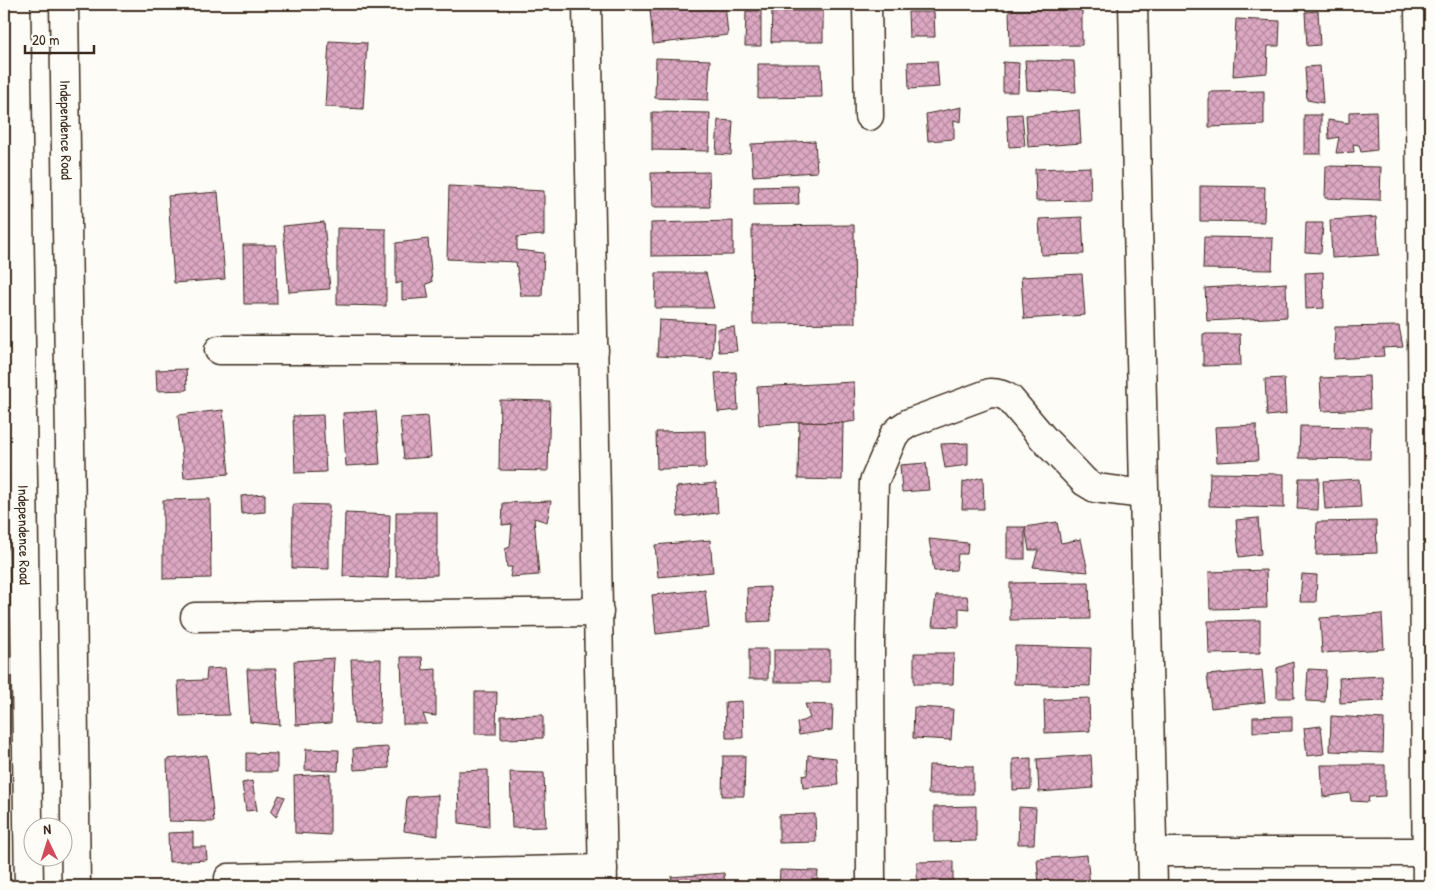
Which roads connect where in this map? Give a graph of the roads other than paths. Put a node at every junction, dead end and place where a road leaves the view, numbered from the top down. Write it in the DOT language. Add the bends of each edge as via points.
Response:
graph roads {
  1 [pos="16,4"];
  2 [pos="64,4"];
  3 [pos="587,4"];
  4 [pos="867,4"];
  5 [pos="1133,4"];
  6 [pos="1419,4"];
  7 [pos="869,116"];
  8 [pos="219,350"];
  9 [pos="594,350"];
  10 [pos="1144,494"];
  11 [pos="599,612"];
  12 [pos="195,617"];
  13 [pos="1152,852"];
  14 [pos="1428,852"];
  15 [pos="229,878"];
  16 [pos="603,878"];
  17 [pos="29,886"];
  18 [pos="76,886"];
  19 [pos="870,886"];
  20 [pos="1152,886"];
  21 [pos="1427,886"];
  1 -- 17 [label="street, Independence Road"];
  2 -- 18 [label="street, Independence Road"];
  3 -- 9 [label="street"];
  4 -- 7 [label="street"];
  5 -- 10 [label="street"];
  6 -- 14 [label="street"];
  8 -- 9 [label="street"];
  9 -- 11 [label="street"];
  10 -- 13 [label="street"];
  10 -- 19 [label="street" via="1095,488 1085,482 1010,399 997,393 909,422 894,436 874,482"];
  11 -- 12 [label="street"];
  11 -- 16 [label="street"];
  13 -- 14 [label="street"];
  13 -- 20 [label="street"];
  14 -- 21 [label="street"];
  15 -- 16 [label="street"];
}
